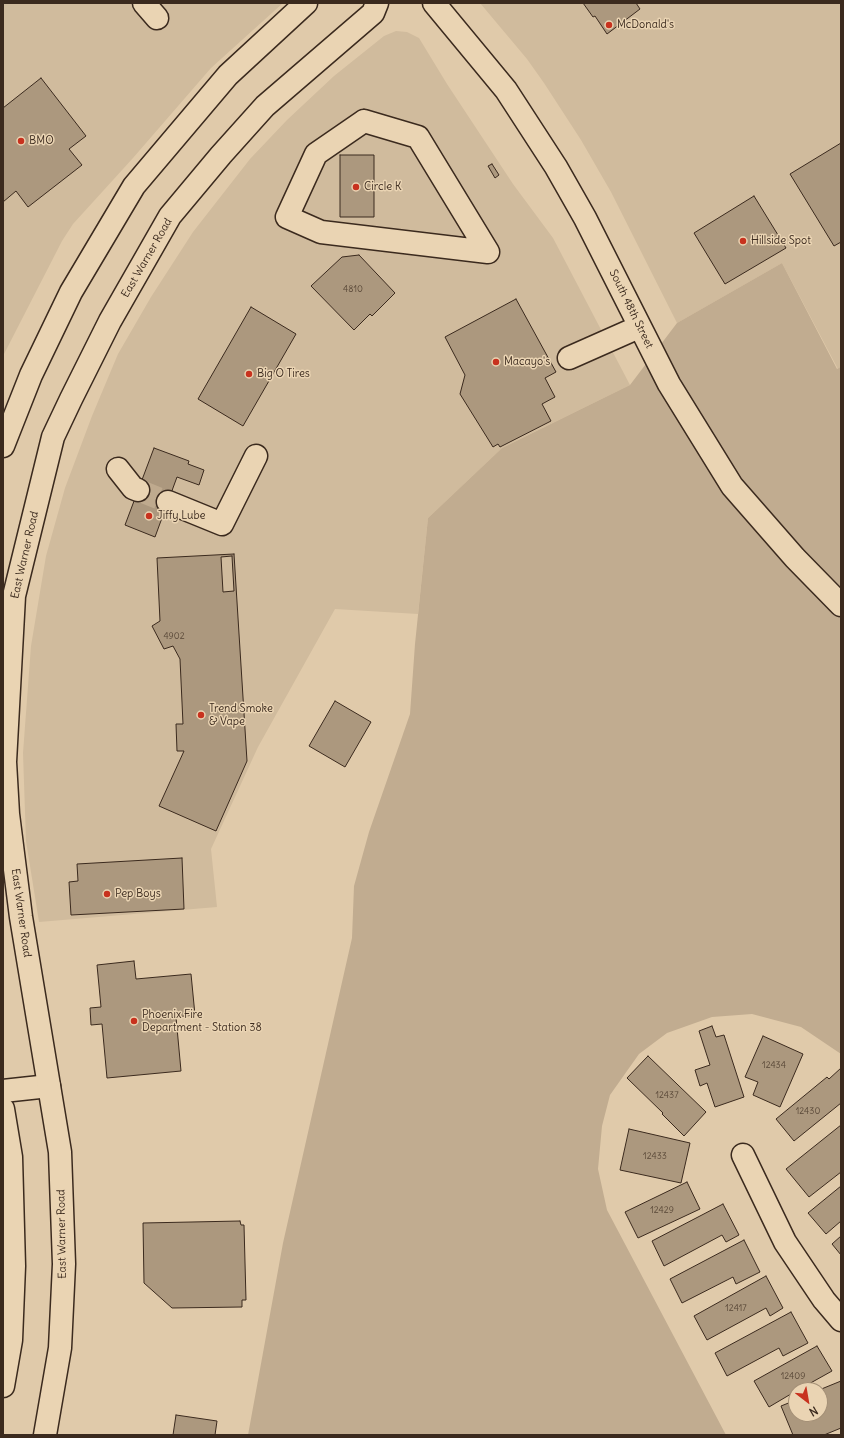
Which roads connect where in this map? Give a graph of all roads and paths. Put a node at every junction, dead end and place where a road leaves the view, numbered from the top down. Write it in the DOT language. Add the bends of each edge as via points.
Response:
graph roads {
  1 [pos="306,3"];
  2 [pos="378,3"];
  3 [pos="434,3"];
  4 [pos="287,217"];
  5 [pos="639,327"];
  6 [pos="569,358"];
  7 [pos="3,446"];
  8 [pos="256,456"];
  9 [pos="118,469"];
  10 [pos="138,490"];
  11 [pos="168,502"];
  12 [pos="841,605"];
  13 [pos="6,815"];
  14 [pos="49,1086"];
  15 [pos="3,1091"];
  16 [pos="3,1109"];
  17 [pos="743,1155"];
  18 [pos="841,1320"];
  19 [pos="3,1386"];
  20 [pos="45,1435"];
  1 -- 7 [label="main road" via="228,75 134,186 71,292 30,375"];
  2 -- 13 [label="main road, East Warner Road" via="373,13 264,106 170,216 110,321 53,437 14,596 5,762"];
  3 -- 5 [label="main road, South 48th Street" via="506,90 556,167 585,218"];
  4 -- 4 [label="main road" via="316,154 364,121 418,137 488,252 322,232"];
  5 -- 6 [label="main road"];
  5 -- 12 [label="main road, South 48th Street" via="672,390 732,486"];
  8 -- 11 [label="main road" via="222,524"];
  9 -- 10 [label="main road" via="133,488"];
  13 -- 14 [label="main road, East Warner Road"];
  14 -- 15 [label="main road"];
  14 -- 20 [label="main road, East Warner Road" via="60,1152 64,1264 60,1348"];
  16 -- 19 [label="main road" via="11,1157 14,1266 11,1340"];
  17 -- 18 [label="main road" via="785,1242 824,1300"];
}
